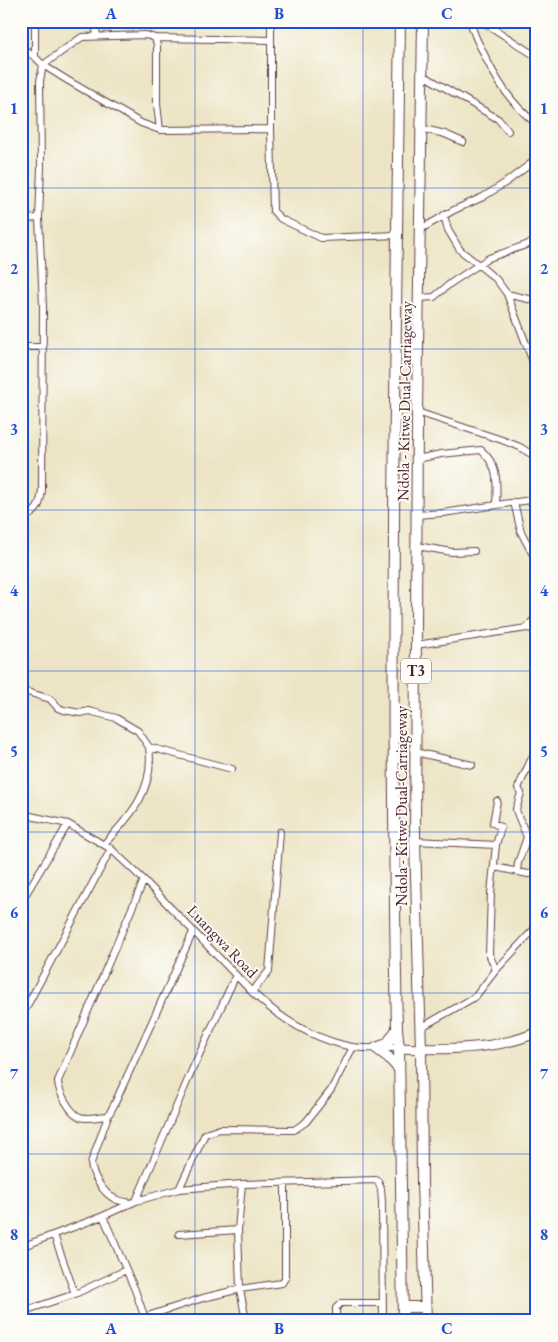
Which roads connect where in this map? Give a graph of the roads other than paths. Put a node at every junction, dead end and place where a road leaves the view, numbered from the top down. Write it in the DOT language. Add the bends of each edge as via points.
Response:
graph roads {
  1 [pos="35,21"];
  2 [pos="95,21"];
  3 [pos="271,21"];
  4 [pos="400,21"];
  5 [pos="423,21"];
  6 [pos="471,21"];
  7 [pos="483,22"];
  8 [pos="96,36"];
  9 [pos="155,38"];
  10 [pos="271,40"];
  11 [pos="21,48"];
  12 [pos="35,57"];
  13 [pos="537,57"];
  14 [pos="43,65"];
  15 [pos="423,75"];
  16 [pos="537,124"];
  17 [pos="420,128"];
  18 [pos="270,129"];
  19 [pos="160,130"];
  20 [pos="508,130"];
  21 [pos="463,142"];
  22 [pos="537,159"];
  23 [pos="444,215"];
  24 [pos="39,218"];
  25 [pos="21,219"];
  26 [pos="421,229"];
  27 [pos="398,235"];
  28 [pos="537,242"];
  29 [pos="478,266"];
  30 [pos="507,294"];
  31 [pos="420,298"];
  32 [pos="537,301"];
  33 [pos="21,347"];
  34 [pos="43,348"];
  35 [pos="533,362"];
  36 [pos="417,412"];
  37 [pos="537,458"];
  38 [pos="417,460"];
  39 [pos="537,499"];
  40 [pos="514,502"];
  41 [pos="496,504"];
  42 [pos="418,514"];
  43 [pos="21,516"];
  44 [pos="417,546"];
  45 [pos="474,551"];
  46 [pos="537,562"];
  47 [pos="537,615"];
  48 [pos="527,628"];
  49 [pos="537,630"];
  50 [pos="416,646"];
  51 [pos="21,690"];
  52 [pos="148,747"];
  53 [pos="537,747"];
  54 [pos="415,752"];
  55 [pos="472,765"];
  56 [pos="232,770"];
  57 [pos="497,801"];
  58 [pos="21,814"];
  59 [pos="68,824"];
  60 [pos="280,832"];
  61 [pos="415,840"];
  62 [pos="104,844"];
  63 [pos="496,845"];
  64 [pos="111,849"];
  65 [pos="495,867"];
  66 [pos="517,871"];
  67 [pos="537,873"];
  68 [pos="144,880"];
  69 [pos="21,902"];
  70 [pos="537,926"];
  71 [pos="193,932"];
  72 [pos="496,970"];
  73 [pos="236,975"];
  74 [pos="252,992"];
  75 [pos="21,1017"];
  76 [pos="397,1028"];
  77 [pos="420,1028"];
  78 [pos="537,1032"];
  79 [pos="353,1047"];
  80 [pos="376,1048"];
  81 [pos="399,1048"];
  82 [pos="421,1049"];
  83 [pos="398,1068"];
  84 [pos="108,1116"];
  85 [pos="285,1183"];
  86 [pos="242,1184"];
  87 [pos="179,1189"];
  88 [pos="134,1202"];
  89 [pos="102,1216"];
  90 [pos="238,1230"];
  91 [pos="179,1234"];
  92 [pos="54,1235"];
  93 [pos="21,1247"];
  94 [pos="126,1270"];
  95 [pos="240,1288"];
  96 [pos="21,1292"];
  97 [pos="75,1294"];
  98 [pos="383,1303"];
  99 [pos="403,1307"];
  100 [pos="425,1307"];
  101 [pos="24,1311"];
  102 [pos="145,1319"];
  103 [pos="132,1321"];
  104 [pos="246,1321"];
  105 [pos="336,1321"];
  106 [pos="383,1321"];
  107 [pos="403,1321"];
  108 [pos="426,1321"];
  1 -- 12 [label="street"];
  2 -- 8 [label="street"];
  3 -- 10 [label="street"];
  4 -- 27 [label="highway, Ndola - Kitwe Dual-Carriageway / T3"];
  5 -- 15 [label="highway, Ndola - Kitwe Dual-Carriageway / T3"];
  6 -- 16 [label="street" via="495,76 515,104"];
  7 -- 13 [label="street"];
  8 -- 9 [label="street" via="146,35"];
  8 -- 14 [label="street" via="77,40"];
  9 -- 10 [label="street"];
  9 -- 19 [label="street"];
  10 -- 18 [label="street"];
  11 -- 12 [label="street"];
  12 -- 14 [label="street"];
  14 -- 19 [label="street" via="140,123"];
  14 -- 24 [label="street" via="40,81"];
  15 -- 17 [label="highway, Ndola - Kitwe Dual-Carriageway / T3"];
  15 -- 20 [label="street" via="498,119"];
  17 -- 21 [label="street"];
  17 -- 26 [label="highway, Ndola - Kitwe Dual-Carriageway / T3"];
  18 -- 19 [label="street"];
  18 -- 27 [label="street" via="273,211 281,220 320,238"];
  22 -- 23 [label="street" via="505,184"];
  23 -- 26 [label="street"];
  23 -- 29 [label="street" via="453,240"];
  24 -- 25 [label="street"];
  24 -- 34 [label="street"];
  26 -- 31 [label="highway, Ndola - Kitwe Dual-Carriageway / T3"];
  27 -- 76 [label="highway, Ndola - Kitwe Dual-Carriageway / T3" via="393,564"];
  28 -- 29 [label="street" via="489,258"];
  29 -- 30 [label="street" via="496,279"];
  29 -- 31 [label="street" via="434,297"];
  30 -- 32 [label="street"];
  30 -- 35 [label="street"];
  31 -- 36 [label="highway, Ndola - Kitwe Dual-Carriageway / T3"];
  33 -- 34 [label="street"];
  34 -- 43 [label="street" via="41,504 28,515"];
  36 -- 37 [label="street" via="502,440"];
  36 -- 38 [label="highway, Ndola - Kitwe Dual-Carriageway / T3"];
  38 -- 41 [label="street" via="481,450 497,474"];
  38 -- 42 [label="highway, Ndola - Kitwe Dual-Carriageway / T3"];
  39 -- 40 [label="street"];
  40 -- 41 [label="street"];
  40 -- 46 [label="street" via="521,532"];
  41 -- 42 [label="street"];
  42 -- 44 [label="highway, Ndola - Kitwe Dual-Carriageway / T3"];
  44 -- 45 [label="street" via="452,552"];
  44 -- 50 [label="highway, Ndola - Kitwe Dual-Carriageway / T3"];
  47 -- 48 [label="street"];
  48 -- 49 [label="street"];
  48 -- 50 [label="street"];
  50 -- 54 [label="highway, Ndola - Kitwe Dual-Carriageway / T3"];
  51 -- 52 [label="street" via="50,699 64,710 88,711 116,718 138,731"];
  52 -- 56 [label="street"];
  52 -- 62 [label="street" via="149,770 142,797"];
  53 -- 66 [label="street" via="518,788 521,793 516,809 527,837"];
  54 -- 55 [label="street"];
  54 -- 61 [label="highway, Ndola - Kitwe Dual-Carriageway / T3"];
  57 -- 63 [label="street" via="493,823 501,827"];
  58 -- 59 [label="street, Luangwa Road"];
  59 -- 62 [label="street, Luangwa Road"];
  59 -- 69 [label="street"];
  60 -- 74 [label="street" via="269,971"];
  61 -- 63 [label="street"];
  61 -- 77 [label="highway, Ndola - Kitwe Dual-Carriageway / T3"];
  62 -- 64 [label="street, Luangwa Road"];
  63 -- 65 [label="street"];
  64 -- 68 [label="street, Luangwa Road"];
  64 -- 75 [label="street"];
  65 -- 66 [label="street"];
  65 -- 72 [label="street" via="489,954"];
  66 -- 67 [label="street"];
  68 -- 71 [label="street, Luangwa Road"];
  68 -- 84 [label="street" via="58,1081 58,1087 73,1112 81,1118"];
  70 -- 72 [label="street"];
  71 -- 73 [label="street, Luangwa Road"];
  71 -- 84 [label="street"];
  72 -- 77 [label="street" via="473,999"];
  73 -- 74 [label="street, Luangwa Road"];
  73 -- 88 [label="street"];
  74 -- 79 [label="street, Luangwa Road" via="268,1008 307,1031"];
  76 -- 80 [label="highway" via="387,1044"];
  76 -- 81 [label="highway, Ndola - Kitwe Dual-Carriageway / T3"];
  77 -- 82 [label="highway, Ndola - Kitwe Dual-Carriageway / T3"];
  78 -- 82 [label="main road, Luangwa Road" via="508,1042"];
  79 -- 80 [label="street, Luangwa Road"];
  79 -- 87 [label="street" via="331,1090 303,1126 294,1130 220,1129 205,1134"];
  80 -- 81 [label="street, Luangwa Road"];
  80 -- 83 [label="highway"];
  81 -- 82 [label="main road, Luangwa Road"];
  81 -- 83 [label="highway, Ndola - Kitwe Dual-Carriageway / T3"];
  82 -- 100 [label="highway, Ndola - Kitwe Dual-Carriageway / T3"];
  83 -- 99 [label="highway, Ndola - Kitwe Dual-Carriageway / T3"];
  84 -- 88 [label="street" via="91,1163 92,1169 102,1187 115,1199"];
  85 -- 86 [label="street"];
  85 -- 95 [label="street" via="284,1281"];
  85 -- 98 [label="street" via="378,1181 382,1202"];
  86 -- 87 [label="street"];
  86 -- 90 [label="street"];
  87 -- 88 [label="street"];
  88 -- 89 [label="street"];
  89 -- 92 [label="street"];
  89 -- 94 [label="street"];
  90 -- 91 [label="street"];
  90 -- 95 [label="street"];
  92 -- 93 [label="street"];
  92 -- 97 [label="street"];
  94 -- 97 [label="street"];
  94 -- 102 [label="street"];
  95 -- 102 [label="street"];
  95 -- 104 [label="street"];
  96 -- 101 [label="street"];
  97 -- 101 [label="street"];
  98 -- 105 [label="street" via="340,1303 336,1308"];
  98 -- 106 [label="street"];
  99 -- 100 [label="highway"];
  99 -- 107 [label="highway, Ndola - Kitwe Dual-Carriageway / T3"];
  100 -- 108 [label="highway, Ndola - Kitwe Dual-Carriageway / T3"];
  102 -- 103 [label="street"];
}
